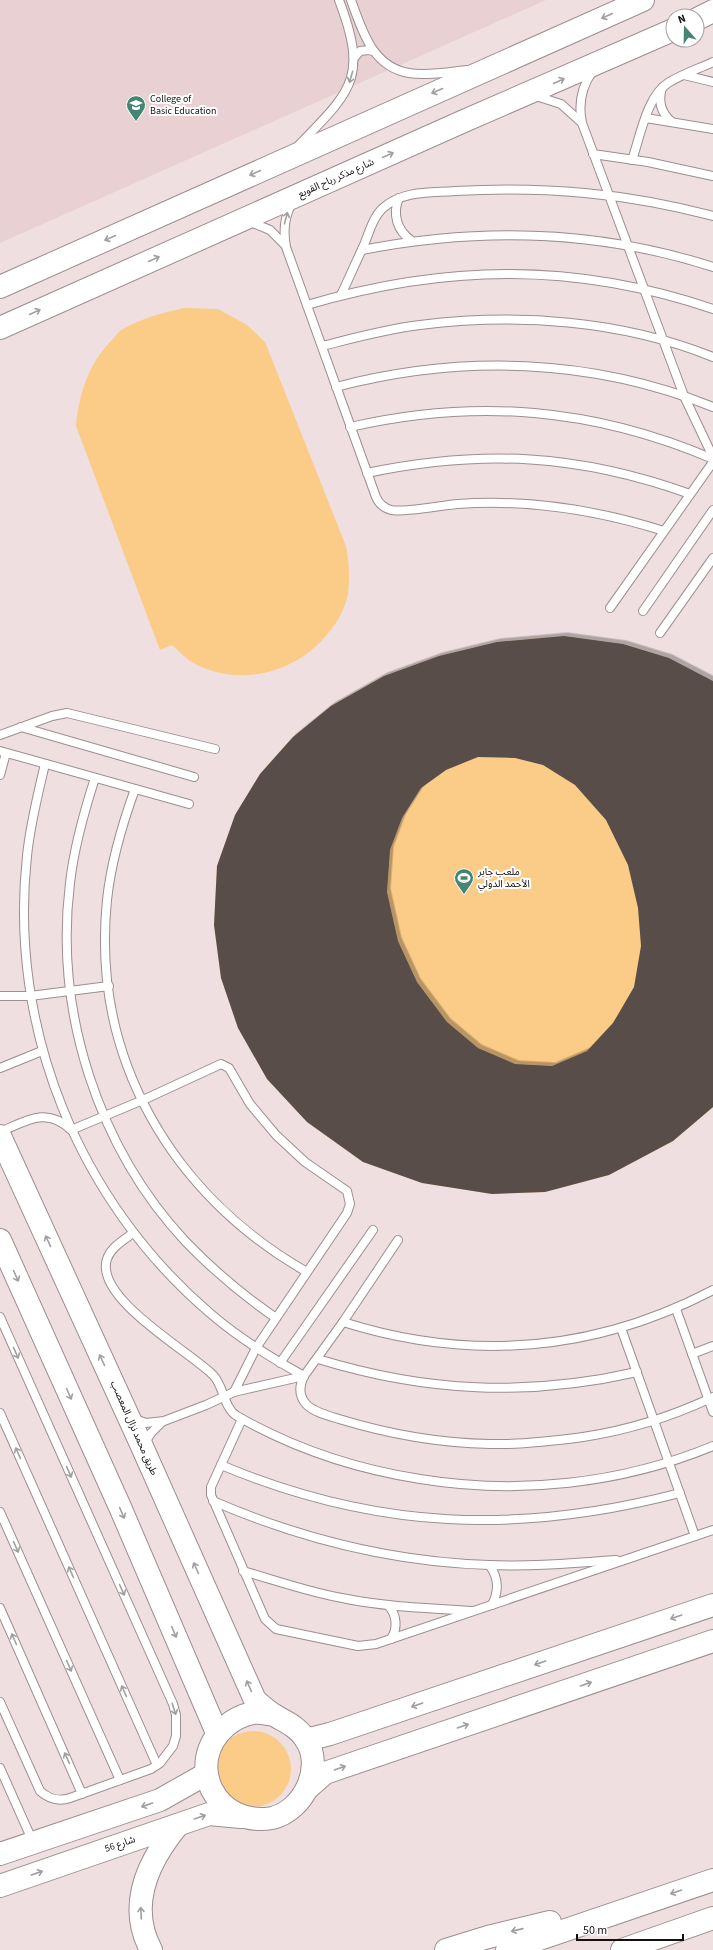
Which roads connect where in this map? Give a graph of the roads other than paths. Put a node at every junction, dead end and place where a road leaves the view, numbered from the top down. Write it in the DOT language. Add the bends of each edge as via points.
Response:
graph roads {
  1 [pos="339,0"];
  2 [pos="351,0"];
  3 [pos="642,0"];
  4 [pos="665,34"];
  5 [pos="373,51"];
  6 [pos="354,58"];
  7 [pos="602,62"];
  8 [pos="713,62"];
  9 [pos="488,68"];
  10 [pos="684,76"];
  11 [pos="713,82"];
  12 [pos="663,87"];
  13 [pos="525,95"];
  14 [pos="646,118"];
  15 [pos="672,122"];
  16 [pos="582,123"];
  17 [pos="713,129"];
  18 [pos="594,154"];
  19 [pos="632,160"];
  20 [pos="283,161"];
  21 [pos="713,176"];
  22 [pos="301,193"];
  23 [pos="609,195"];
  24 [pos="399,198"];
  25 [pos="713,216"];
  26 [pos="240,221"];
  27 [pos="412,241"];
  28 [pos="628,245"];
  29 [pos="286,247"];
  30 [pos="362,250"];
  31 [pos="713,267"];
  32 [pos="0,287"];
  33 [pos="645,289"];
  34 [pos="341,295"];
  35 [pos="307,305"];
  36 [pos="713,309"];
  37 [pos="0,328"];
  38 [pos="664,341"];
  39 [pos="322,346"];
  40 [pos="713,357"];
  41 [pos="336,387"];
  42 [pos="684,396"];
  43 [pos="713,407"];
  44 [pos="350,427"];
  45 [pos="713,460"];
  46 [pos="367,473"];
  47 [pos="690,494"];
  48 [pos="713,510"];
  49 [pos="664,531"];
  50 [pos="713,558"];
  51 [pos="610,608"];
  52 [pos="643,611"];
  53 [pos="660,633"];
  54 [pos="21,727"];
  55 [pos="0,735"];
  56 [pos="215,749"];
  57 [pos="3,752"];
  58 [pos="45,764"];
  59 [pos="0,775"];
  60 [pos="194,777"];
  61 [pos="95,778"];
  62 [pos="135,789"];
  63 [pos="189,804"];
  64 [pos="108,986"];
  65 [pos="71,992"];
  66 [pos="0,996"];
  67 [pos="30,996"];
  68 [pos="42,1051"];
  69 [pos="0,1068"];
  70 [pos="143,1100"];
  71 [pos="105,1117"];
  72 [pos="71,1130"];
  73 [pos="0,1132"];
  74 [pos="0,1136"];
  75 [pos="373,1230"];
  76 [pos="133,1233"];
  77 [pos="0,1240"];
  78 [pos="398,1240"];
  79 [pos="307,1272"];
  80 [pos="713,1290"];
  81 [pos="676,1309"];
  82 [pos="0,1317"];
  83 [pos="276,1318"];
  84 [pos="343,1322"];
  85 [pos="621,1328"];
  86 [pos="713,1346"];
  87 [pos="256,1348"];
  88 [pos="692,1354"];
  89 [pos="318,1359"];
  90 [pos="280,1363"];
  91 [pos="637,1372"];
  92 [pos="304,1376"];
  93 [pos="234,1392"];
  94 [pos="225,1397"];
  95 [pos="711,1398"];
  96 [pos="713,1412"];
  97 [pos="0,1413"];
  98 [pos="128,1416"];
  99 [pos="242,1419"];
  100 [pos="654,1420"];
  101 [pos="164,1421"];
  102 [pos="713,1446"];
  103 [pos="143,1448"];
  104 [pos="669,1462"];
  105 [pos="221,1466"];
  106 [pos="680,1493"];
  107 [pos="213,1501"];
  108 [pos="0,1512"];
  109 [pos="713,1530"];
  110 [pos="695,1536"];
  111 [pos="628,1559"];
  112 [pos="490,1566"];
  113 [pos="243,1571"];
  114 [pos="388,1605"];
  115 [pos="492,1605"];
  116 [pos="713,1605"];
  117 [pos="0,1608"];
  118 [pos="476,1611"];
  119 [pos="391,1639"];
  120 [pos="713,1641"];
  121 [pos="0,1702"];
  122 [pos="274,1715"];
  123 [pos="217,1733"];
  124 [pos="306,1740"];
  125 [pos="157,1765"];
  126 [pos="0,1768"];
  127 [pos="206,1774"];
  128 [pos="120,1780"];
  129 [pos="308,1788"];
  130 [pos="82,1794"];
  131 [pos="242,1817"];
  132 [pos="178,1825"];
  133 [pos="33,1843"];
  134 [pos="0,1854"];
  135 [pos="713,1880"];
  136 [pos="0,1886"];
  137 [pos="624,1910"];
  138 [pos="713,1918"];
  139 [pos="151,1950"];
  140 [pos="446,1950"];
  141 [pos="507,1950"];
  142 [pos="622,1950"];
  1 -- 6 [label="lane" via="348,25"];
  2 -- 5 [label="lane"];
  3 -- 9 [label="main road, one-way"];
  4 -- 7 [label="main road, شارع مذكر رباح القوبع"];
  5 -- 6 [label="lane" via="360,51"];
  5 -- 9 [label="lane" via="388,65 410,74"];
  6 -- 20 [label="lane, one-way" via="348,86 342,98"];
  13 -- 7 [label="main road, شارع مذكر رباح القوبع, one-way"];
  7 -- 16 [label="lane" via="590,74 582,90"];
  8 -- 10 [label="lane"];
  9 -- 20 [label="main road, one-way"];
  10 -- 11 [label="lane"];
  10 -- 12 [label="lane"];
  12 -- 14 [label="lane" via="654,98"];
  12 -- 15 [label="lane" via="661,106"];
  13 -- 16 [label="lane" via="544,97 561,104"];
  22 -- 13 [label="main road, شارع مذكر رباح القوبع, one-way"];
  14 -- 15 [label="lane"];
  14 -- 19 [label="lane"];
  15 -- 17 [label="lane"];
  16 -- 18 [label="lane"];
  18 -- 19 [label="lane"];
  18 -- 23 [label="lane"];
  19 -- 21 [label="lane"];
  20 -- 32 [label="main road, one-way"];
  22 -- 26 [label="main road, شارع مذكر رباح القوبع"];
  29 -- 22 [label="lane, one-way" via="286,218"];
  23 -- 24 [label="lane" via="510,189 417,194"];
  23 -- 25 [label="lane"];
  23 -- 28 [label="lane"];
  24 -- 27 [label="lane" via="396,220 402,232"];
  24 -- 30 [label="lane" via="377,215"];
  26 -- 29 [label="lane" via="256,223 270,230"];
  37 -- 26 [label="main road, شارع مذكر رباح القوبع, one-way"];
  27 -- 28 [label="lane" via="520,234"];
  27 -- 30 [label="lane"];
  28 -- 31 [label="lane"];
  28 -- 33 [label="lane"];
  29 -- 35 [label="lane"];
  30 -- 34 [label="lane"];
  33 -- 34 [label="lane" via="590,279 485,274 415,280"];
  33 -- 36 [label="lane"];
  33 -- 38 [label="lane"];
  34 -- 35 [label="lane"];
  35 -- 39 [label="lane"];
  38 -- 39 [label="lane" via="567,322 503,319 418,325"];
  38 -- 40 [label="lane"];
  38 -- 42 [label="lane"];
  39 -- 41 [label="lane"];
  41 -- 42 [label="lane" via="419,369 504,364 588,372 644,383"];
  41 -- 44 [label="lane"];
  42 -- 43 [label="lane"];
  42 -- 45 [label="lane"];
  44 -- 45 [label="lane" via="378,420 435,412 521,411 578,418 620,427 662,439"];
  44 -- 46 [label="lane"];
  45 -- 47 [label="lane"];
  46 -- 47 [label="lane" via="437,460 530,459 608,470 653,481"];
  46 -- 49 [label="lane" via="378,501 383,507 395,511 476,503 531,504 604,514"];
  47 -- 49 [label="lane"];
  48 -- 52 [label="lane"];
  49 -- 51 [label="lane"];
  50 -- 53 [label="lane"];
  54 -- 55 [label="lane"];
  54 -- 56 [label="lane" via="67,713"];
  54 -- 60 [label="lane"];
  57 -- 58 [label="lane"];
  57 -- 59 [label="lane"];
  58 -- 61 [label="lane"];
  58 -- 67 [label="lane" via="34,809 27,856 25,949"];
  61 -- 62 [label="lane"];
  61 -- 65 [label="lane" via="79,833 70,883 67,926"];
  62 -- 63 [label="lane"];
  62 -- 64 [label="lane" via="117,844 108,893 105,929"];
  64 -- 65 [label="lane"];
  64 -- 70 [label="lane" via="119,1038"];
  65 -- 67 [label="lane"];
  65 -- 71 [label="lane" via="83,1056"];
  66 -- 67 [label="lane"];
  67 -- 68 [label="lane"];
  68 -- 69 [label="lane"];
  68 -- 72 [label="lane"];
  70 -- 71 [label="lane"];
  70 -- 79 [label="lane" via="175,1155 207,1195 264,1245"];
  70 -- 79 [label="lane" via="218,1064 227,1066 250,1104 276,1135 305,1162 349,1195 347,1213"];
  71 -- 72 [label="lane"];
  71 -- 83 [label="lane" via="132,1171 166,1219 228,1283"];
  72 -- 73 [label="lane" via="54,1118 39,1117"];
  72 -- 76 [label="lane" via="106,1195"];
  98 -- 74 [label="main road, طريق محمد نزال المعصب, one-way"];
  75 -- 90 [label="lane"];
  76 -- 87 [label="lane" via="180,1285 211,1314"];
  76 -- 94 [label="lane" via="115,1247 108,1259 106,1273 111,1286 158,1333 214,1375"];
  77 -- 123 [label="main road, one-way" via="120,1507"];
  78 -- 84 [label="lane"];
  79 -- 83 [label="lane"];
  80 -- 81 [label="lane"];
  81 -- 85 [label="lane"];
  81 -- 88 [label="lane"];
  82 -- 125 [label="lane, one-way" via="173,1704 176,1736 167,1755"];
  83 -- 87 [label="lane"];
  84 -- 85 [label="lane" via="410,1339 481,1346 551,1343"];
  84 -- 89 [label="lane"];
  85 -- 91 [label="lane"];
  86 -- 88 [label="lane"];
  87 -- 90 [label="lane"];
  87 -- 93 [label="lane"];
  88 -- 95 [label="lane"];
  89 -- 91 [label="lane" via="400,1380 486,1388 551,1386"];
  89 -- 92 [label="lane"];
  90 -- 92 [label="lane"];
  91 -- 100 [label="lane"];
  92 -- 93 [label="lane"];
  92 -- 100 [label="lane" via="300,1394 309,1408 374,1429 421,1438 491,1444 538,1442 585,1436"];
  93 -- 94 [label="lane"];
  94 -- 99 [label="lane" via="233,1413"];
  94 -- 101 [label="lane"];
  95 -- 96 [label="lane"];
  95 -- 100 [label="lane"];
  125 -- 97 [label="lane, one-way"];
  98 -- 101 [label="lane" via="146,1422"];
  98 -- 103 [label="main road, طريق محمد نزال المعصب"];
  99 -- 104 [label="lane" via="299,1445 351,1464 451,1483 490,1486 545,1485 608,1477"];
  99 -- 105 [label="lane"];
  100 -- 104 [label="lane"];
  101 -- 103 [label="lane" via="150,1433"];
  102 -- 104 [label="lane"];
  122 -- 103 [label="main road, طريق محمد نزال المعصب, one-way" via="255,1700"];
  104 -- 106 [label="lane"];
  105 -- 106 [label="lane" via="275,1486 336,1504 390,1514 444,1519 554,1518 608,1510"];
  105 -- 107 [label="lane" via="211,1487"];
  106 -- 110 [label="lane"];
  107 -- 112 [label="lane" via="290,1531 345,1546 414,1559"];
  107 -- 113 [label="lane"];
  108 -- 128 [label="lane, one-way"];
  109 -- 110 [label="lane"];
  110 -- 111 [label="lane"];
  111 -- 112 [label="lane"];
  111 -- 115 [label="lane"];
  112 -- 115 [label="lane" via="498,1583"];
  113 -- 114 [label="lane" via="314,1592"];
  113 -- 119 [label="lane" via="265,1619 272,1627 358,1646 368,1646"];
  114 -- 118 [label="lane"];
  114 -- 119 [label="lane" via="395,1616 396,1624"];
  115 -- 118 [label="lane"];
  116 -- 124 [label="main road, one-way"];
  130 -- 117 [label="lane, one-way"];
  118 -- 119 [label="lane"];
  129 -- 120 [label="main road, one-way" via="326,1773"];
  121 -- 130 [label="lane" via="40,1791 57,1800"];
  122 -- 123 [label="main road" via="253,1713 240,1717"];
  122 -- 124 [label="main road" via="292,1724"];
  123 -- 127 [label="main road" via="206,1760"];
  124 -- 129 [label="main road" via="312,1755 312,1772"];
  125 -- 128 [label="lane"];
  126 -- 133 [label="lane"];
  127 -- 131 [label="main road" via="210,1788 218,1800"];
  127 -- 133 [label="main road, one-way" via="160,1800"];
  128 -- 130 [label="lane"];
  129 -- 131 [label="main road" via="299,1801 273,1818"];
  132 -- 131 [label="main road, شارع 56, one-way" via="209,1814"];
  136 -- 132 [label="main road, شارع 56, one-way"];
  139 -- 132 [label="main road, one-way" via="142,1927 141,1900 153,1862"];
  133 -- 134 [label="main road"];
  135 -- 137 [label="main road, one-way"];
  137 -- 140 [label="main road, one-way" via="556,1921"];
  137 -- 141 [label="main road"];
  138 -- 142 [label="main road"];
}
